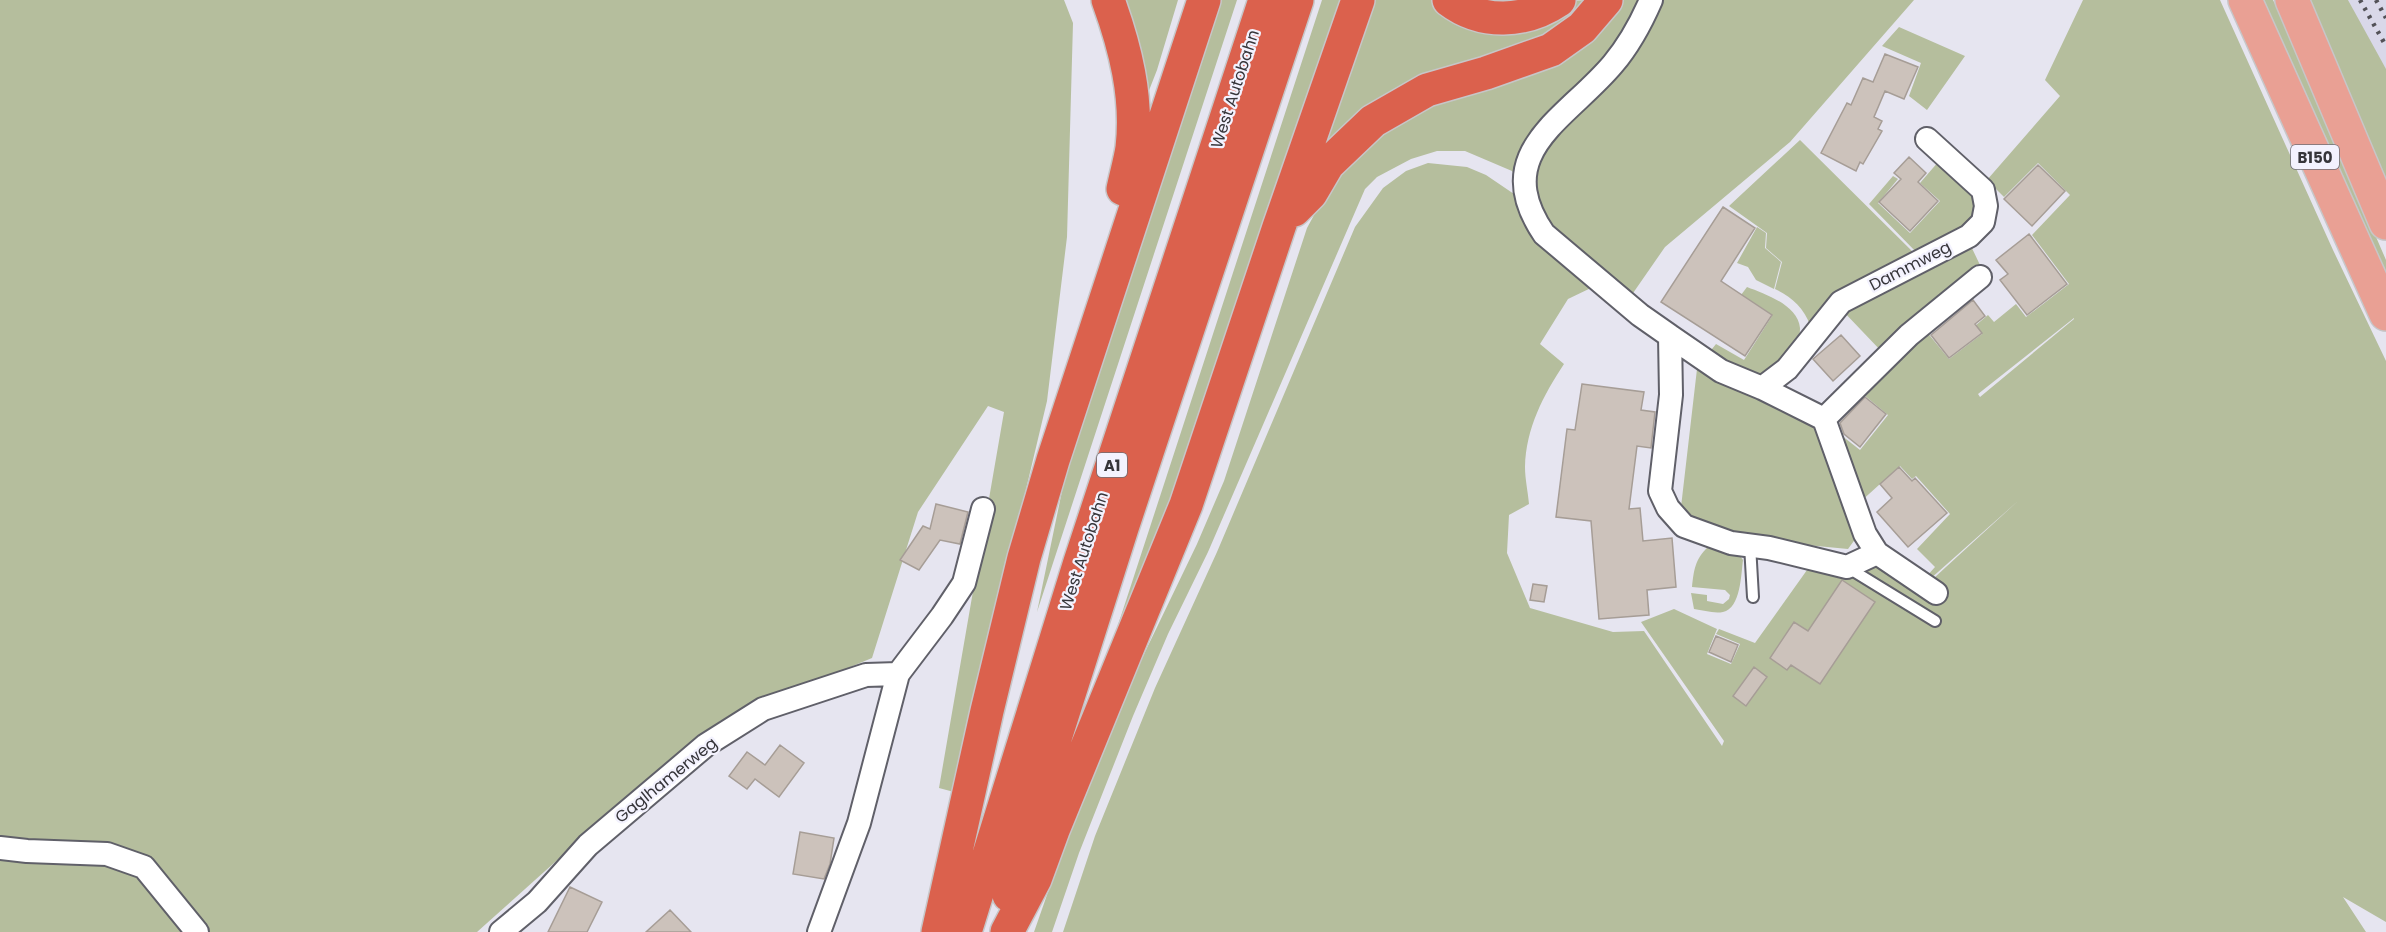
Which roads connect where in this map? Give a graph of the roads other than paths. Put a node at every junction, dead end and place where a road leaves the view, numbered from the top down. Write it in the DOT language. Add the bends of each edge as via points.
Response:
graph roads {
  1 [pos="1108,0"];
  2 [pos="1204,0"];
  3 [pos="1265,0"];
  4 [pos="1297,0"];
  5 [pos="1358,0"];
  6 [pos="1449,0"];
  7 [pos="1559,0"];
  8 [pos="1606,0"];
  9 [pos="1651,0"];
  10 [pos="2245,0"];
  11 [pos="2292,0"];
  12 [pos="1927,139"];
  13 [pos="2386,223"];
  14 [pos="1279,227"];
  15 [pos="1125,240"];
  16 [pos="1980,277"];
  17 [pos="2386,314"];
  18 [pos="1670,336"];
  19 [pos="1762,388"];
  20 [pos="1824,419"];
  21 [pos="983,509"];
  22 [pos="1750,545"];
  23 [pos="1877,553"];
  24 [pos="1847,567"];
  25 [pos="1936,592"];
  26 [pos="1753,597"];
  27 [pos="1935,621"];
  28 [pos="898,674"];
  29 [pos="0,848"];
  30 [pos="197,932"];
  31 [pos="501,932"];
  32 [pos="819,932"];
  33 [pos="938,932"];
  34 [pos="965,932"];
  35 [pos="1000,932"];
  36 [pos="1008,932"];
  1 -- 15 [label="highway" via="1123,45 1132,92 1132,148 1123,192"];
  2 -- 15 [label="highway"];
  3 -- 34 [label="highway, West Autobahn / A1" via="1080,562"];
  4 -- 35 [label="highway, West Autobahn / A1" via="1046,767"];
  5 -- 14 [label="highway"];
  6 -- 7 [label="highway" via="1473,14 1492,18 1527,16"];
  8 -- 14 [label="highway" via="1582,28 1551,50 1427,90 1373,121 1328,164 1311,193"];
  9 -- 18 [label="street" via="1641,23 1613,63 1534,145 1524,182 1532,217 1544,234"];
  10 -- 17 [label="main road, B150"];
  11 -- 13 [label="main road, B150"];
  12 -- 19 [label="street, Dammweg" via="1983,190 1983,222 1969,236 1841,302 1787,369"];
  14 -- 36 [label="highway" via="1186,505 1035,879"];
  15 -- 33 [label="highway" via="1024,558"];
  16 -- 20 [label="street" via="1909,335"];
  18 -- 19 [label="street" via="1721,371"];
  18 -- 22 [label="street" via="1671,396 1660,491 1668,508 1684,526 1731,543"];
  19 -- 20 [label="street"];
  20 -- 23 [label="street" via="1866,534"];
  21 -- 28 [label="street" via="964,583"];
  22 -- 24 [label="street"];
  22 -- 26 [label="lane"];
  23 -- 24 [label="street"];
  23 -- 25 [label="street"];
  24 -- 27 [label="lane"];
  28 -- 31 [label="street, Gaglhamerweg" via="866,675 763,709 706,745 588,845 537,902"];
  28 -- 32 [label="street" via="859,824"];
  29 -- 30 [label="street" via="107,854 144,867"];
}
